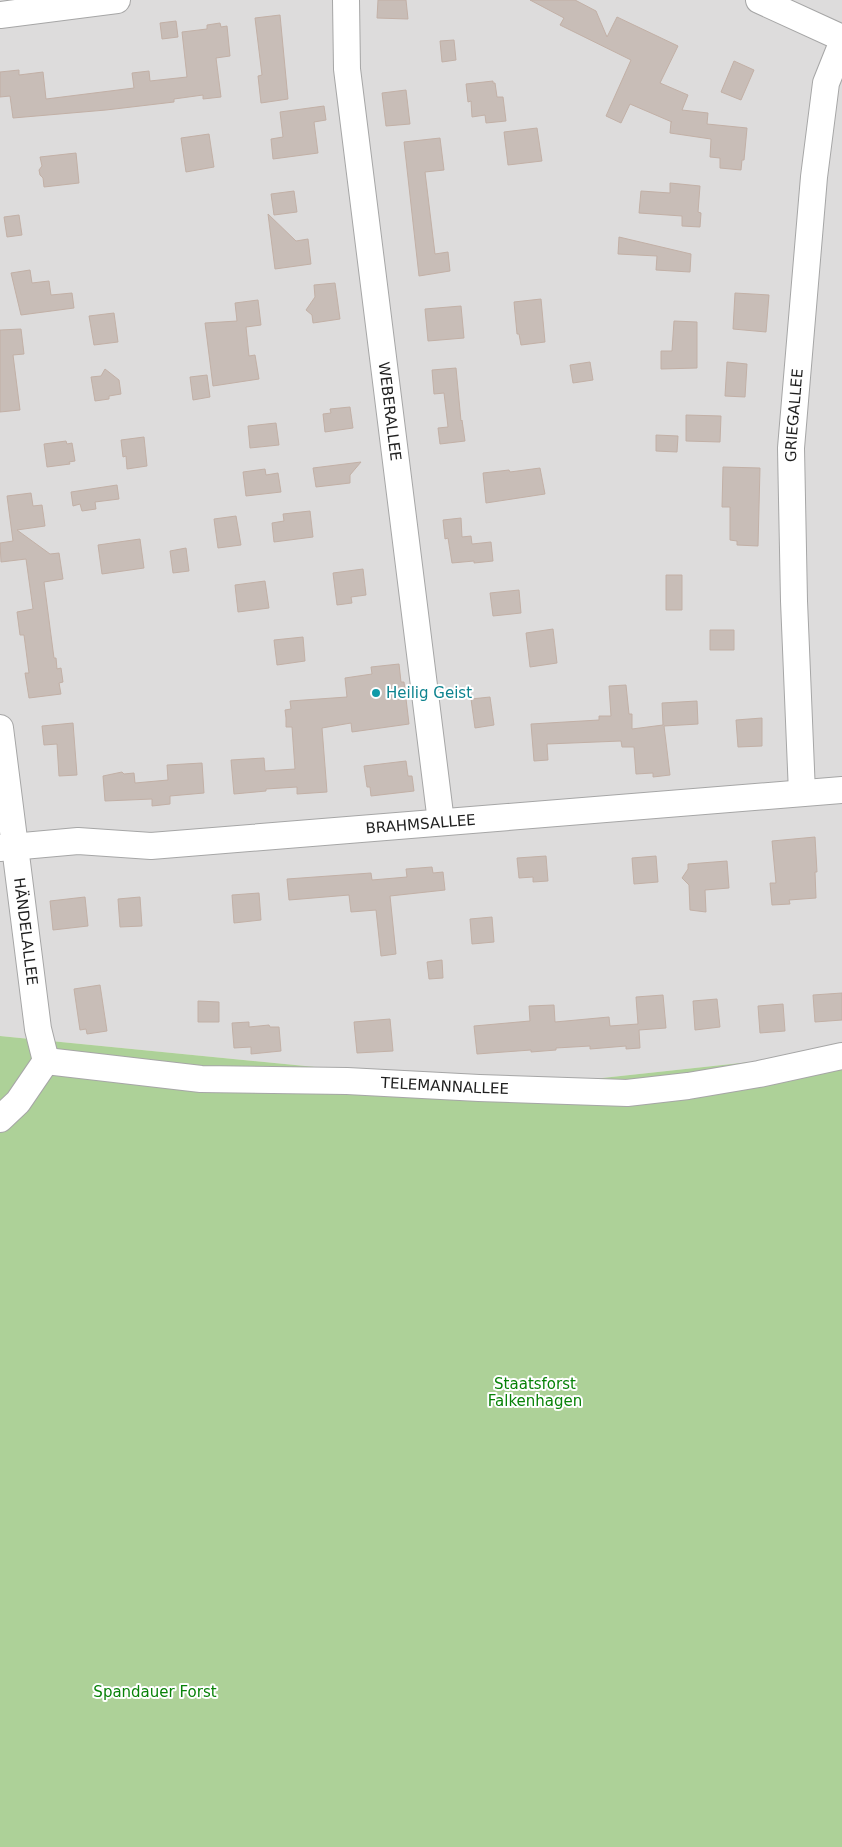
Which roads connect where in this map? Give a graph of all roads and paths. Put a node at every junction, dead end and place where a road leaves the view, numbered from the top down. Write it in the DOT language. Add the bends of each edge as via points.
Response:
graph roads {
  1 [pos="117,0"];
  2 [pos="346,0"];
  3 [pos="759,0"];
  4 [pos="0,15"];
  5 [pos="842,38"];
  6 [pos="842,43"];
  7 [pos="0,728"];
  8 [pos="842,790"];
  9 [pos="802,793"];
  10 [pos="441,822"];
  11 [pos="8,847"];
  12 [pos="842,1056"];
  13 [pos="46,1061"];
  14 [pos="0,1119"];
  1 -- 4 [label="street"];
  2 -- 10 [label="street, WEBERALLEE" via="347,69"];
  3 -- 5 [label="street"];
  6 -- 9 [label="street, GRIEGALLEE" via="826,83 814,177 791,448"];
  7 -- 11 [label="street, HÄNDELALLEE"];
  8 -- 9 [label="street, BRAHMSALLEE"];
  9 -- 10 [label="street, BRAHMSALLEE"];
  10 -- 11 [label="street, BRAHMSALLEE" via="151,846 78,841"];
  11 -- 13 [label="street, HÄNDELALLEE"];
  12 -- 13 [label="street, TELEMANNALLEE" via="759,1074 627,1093 348,1081 201,1080"];
  13 -- 14 [label="street" via="18,1102"];
}
